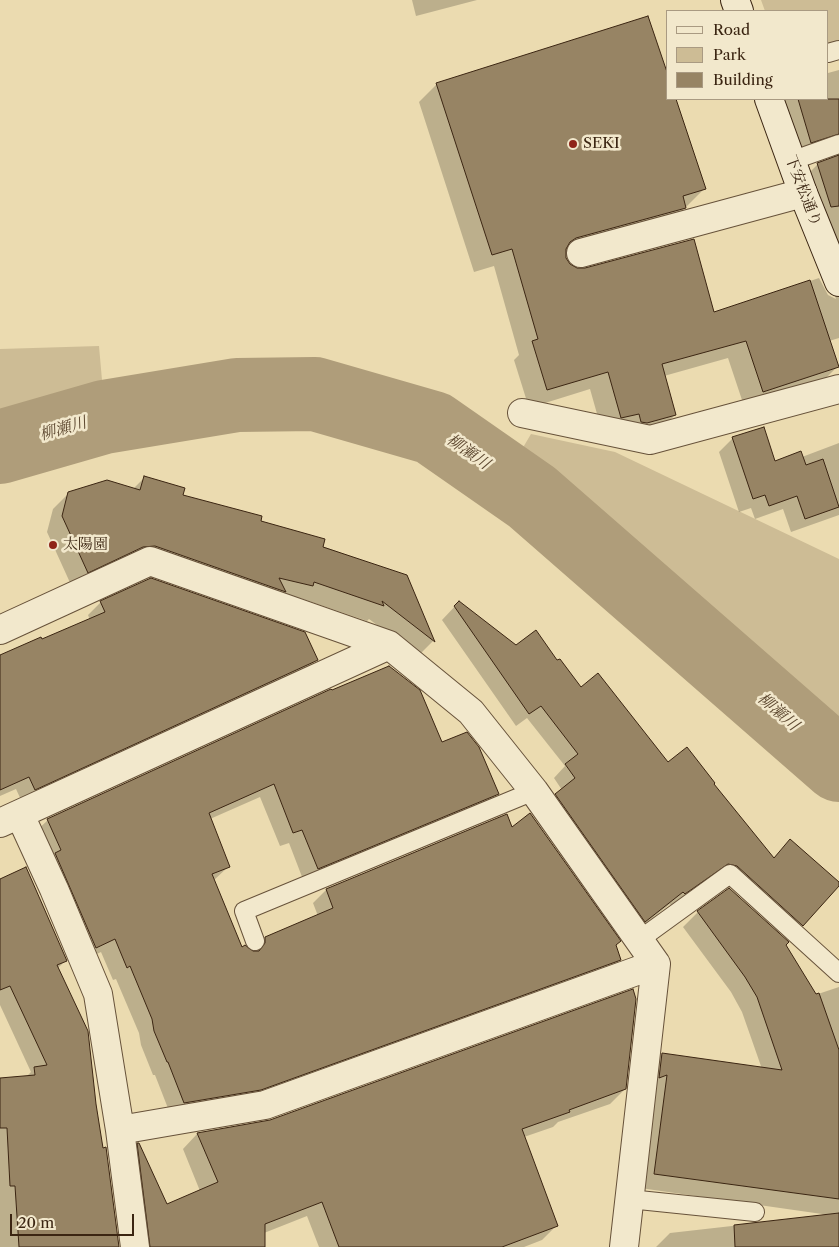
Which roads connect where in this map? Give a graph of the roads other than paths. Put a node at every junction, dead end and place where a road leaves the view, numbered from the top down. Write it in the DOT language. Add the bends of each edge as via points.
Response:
graph roads {
  1 [pos="769,100"];
  2 [pos="839,144"];
  3 [pos="791,161"];
  4 [pos="803,193"];
  5 [pos="581,253"];
  6 [pos="839,282"];
  7 [pos="839,390"];
  8 [pos="522,413"];
  9 [pos="0,630"];
  10 [pos="389,645"];
  11 [pos="534,791"];
  12 [pos="10,819"];
  13 [pos="639,940"];
  14 [pos="255,941"];
  15 [pos="656,964"];
  16 [pos="839,973"];
  17 [pos="120,1130"];
  18 [pos="629,1199"];
  19 [pos="755,1212"];
  20 [pos="135,1247"];
  21 [pos="624,1247"];
  1 -- 3 [label="street, 下安松通り"];
  2 -- 3 [label="lane"];
  3 -- 4 [label="street, 下安松通り"];
  4 -- 5 [label="street"];
  4 -- 6 [label="street, 下安松通り"];
  7 -- 8 [label="street" via="650,440"];
  9 -- 10 [label="street" via="150,561"];
  10 -- 11 [label="street" via="470,712"];
  10 -- 12 [label="street"];
  11 -- 13 [label="street"];
  11 -- 14 [label="lane" via="244,910"];
  12 -- 17 [label="street" via="54,889 98,994"];
  13 -- 15 [label="street"];
  13 -- 16 [label="lane" via="730,874"];
  15 -- 17 [label="street" via="265,1105"];
  15 -- 18 [label="street"];
  17 -- 20 [label="street"];
  18 -- 19 [label="lane"];
  18 -- 21 [label="street"];
}
